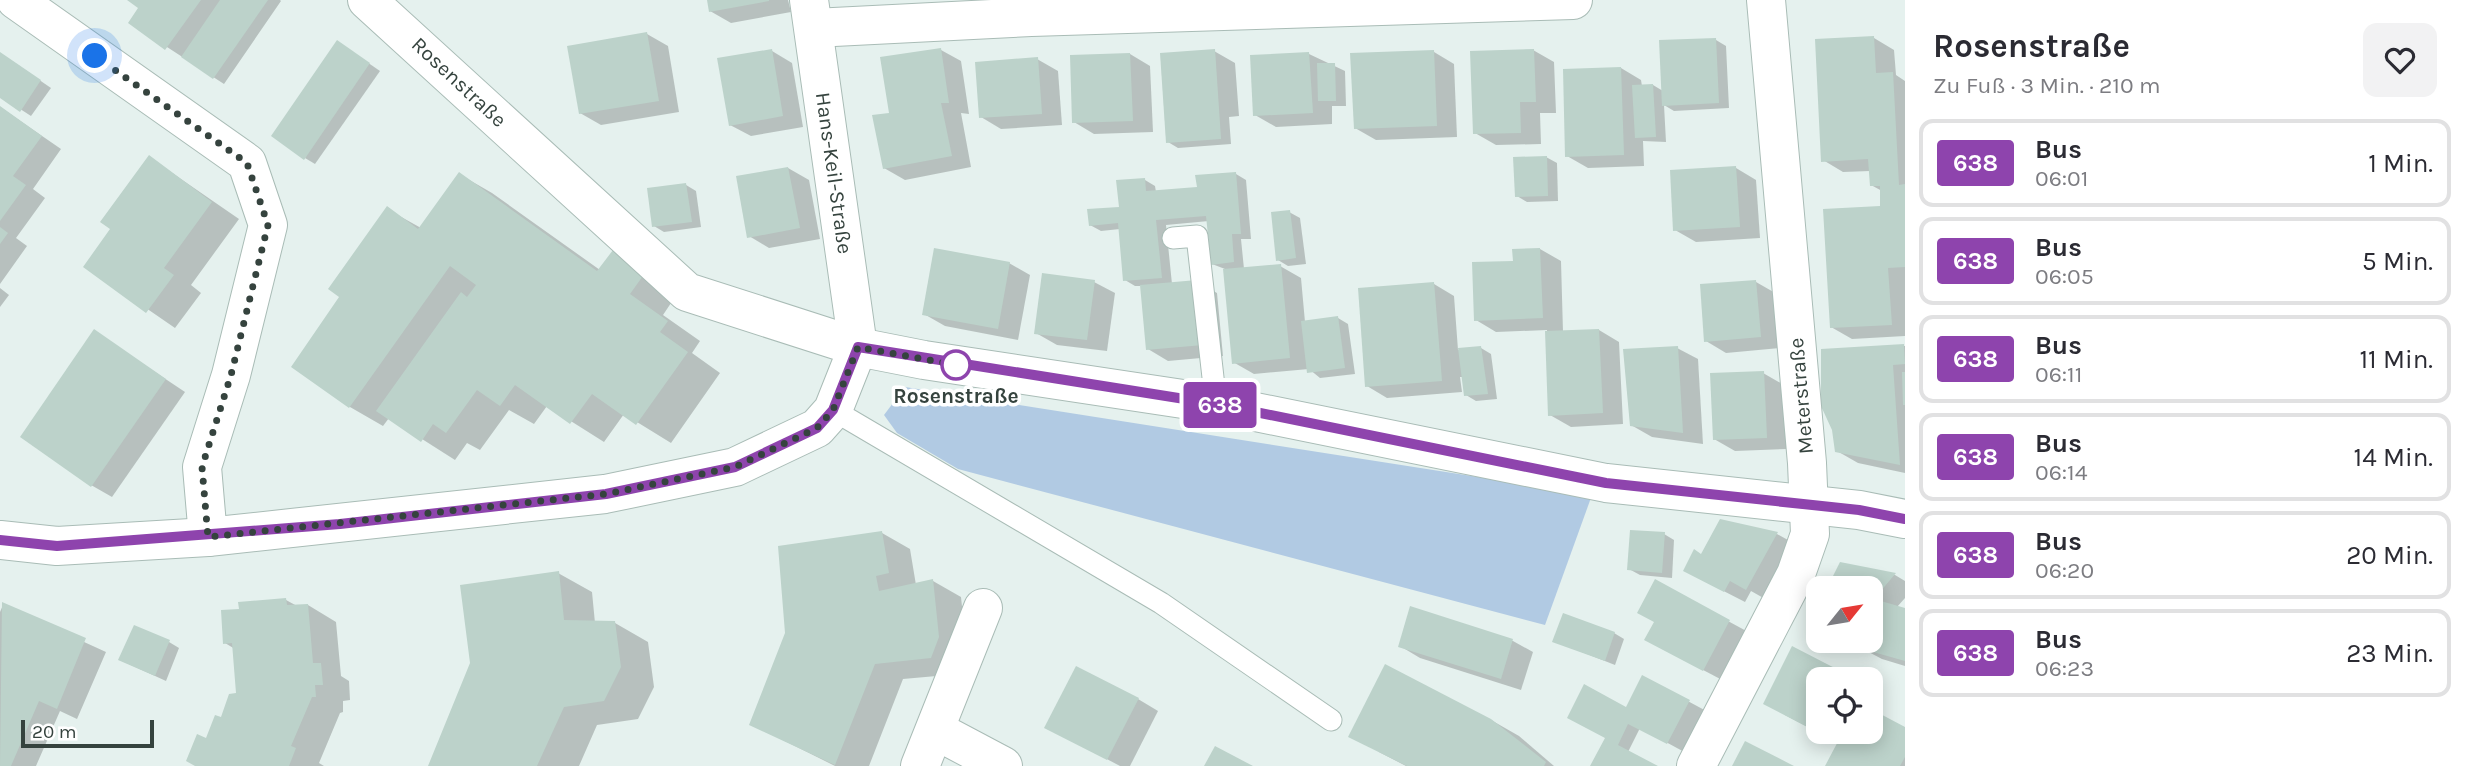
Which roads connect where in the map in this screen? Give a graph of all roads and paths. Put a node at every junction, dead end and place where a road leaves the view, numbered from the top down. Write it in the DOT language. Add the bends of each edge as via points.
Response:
graph roads {
  1 [pos="16,0"];
  2 [pos="367,0"];
  3 [pos="1573,0"];
  4 [pos="1766,0"];
  5 [pos="811,14"];
  6 [pos="1173,238"];
  7 [pos="858,347"];
  8 [pos="1216,404"];
  9 [pos="833,410"];
  10 [pos="1809,506"];
  11 [pos="1905,519"];
  12 [pos="208,537"];
  13 [pos="0,540"];
  14 [pos="984,608"];
  15 [pos="1331,720"];
  16 [pos="937,731"];
  17 [pos="920,766"];
  18 [pos="1003,766"];
  19 [pos="1696,766"];
  1 -- 12 [label="street" via="247,163 268,225 231,375 202,467"];
  2 -- 7 [label="street, Rosenstraße" via="687,292"];
  3 -- 5 [label="street" via="1031,17"];
  4 -- 10 [label="street, Meterstraße"];
  5 -- 7 [label="street, Hans-Keil-Straße"];
  6 -- 8 [label="lane" via="1197,236"];
  7 -- 8 [label="street, Rosenstraße"];
  7 -- 9 [label="street"];
  8 -- 10 [label="street, Rosenstraße" via="1606,483"];
  9 -- 12 [label="street" via="817,428 735,467 606,494"];
  9 -- 15 [label="lane" via="1161,603"];
  10 -- 11 [label="street, Rosenstraße"];
  10 -- 19 [label="street, Meterstraße" via="1810,534 1796,574"];
  12 -- 13 [label="street" via="57,546"];
  14 -- 16 [label="street"];
  16 -- 17 [label="street"];
  16 -- 18 [label="street"];
}
